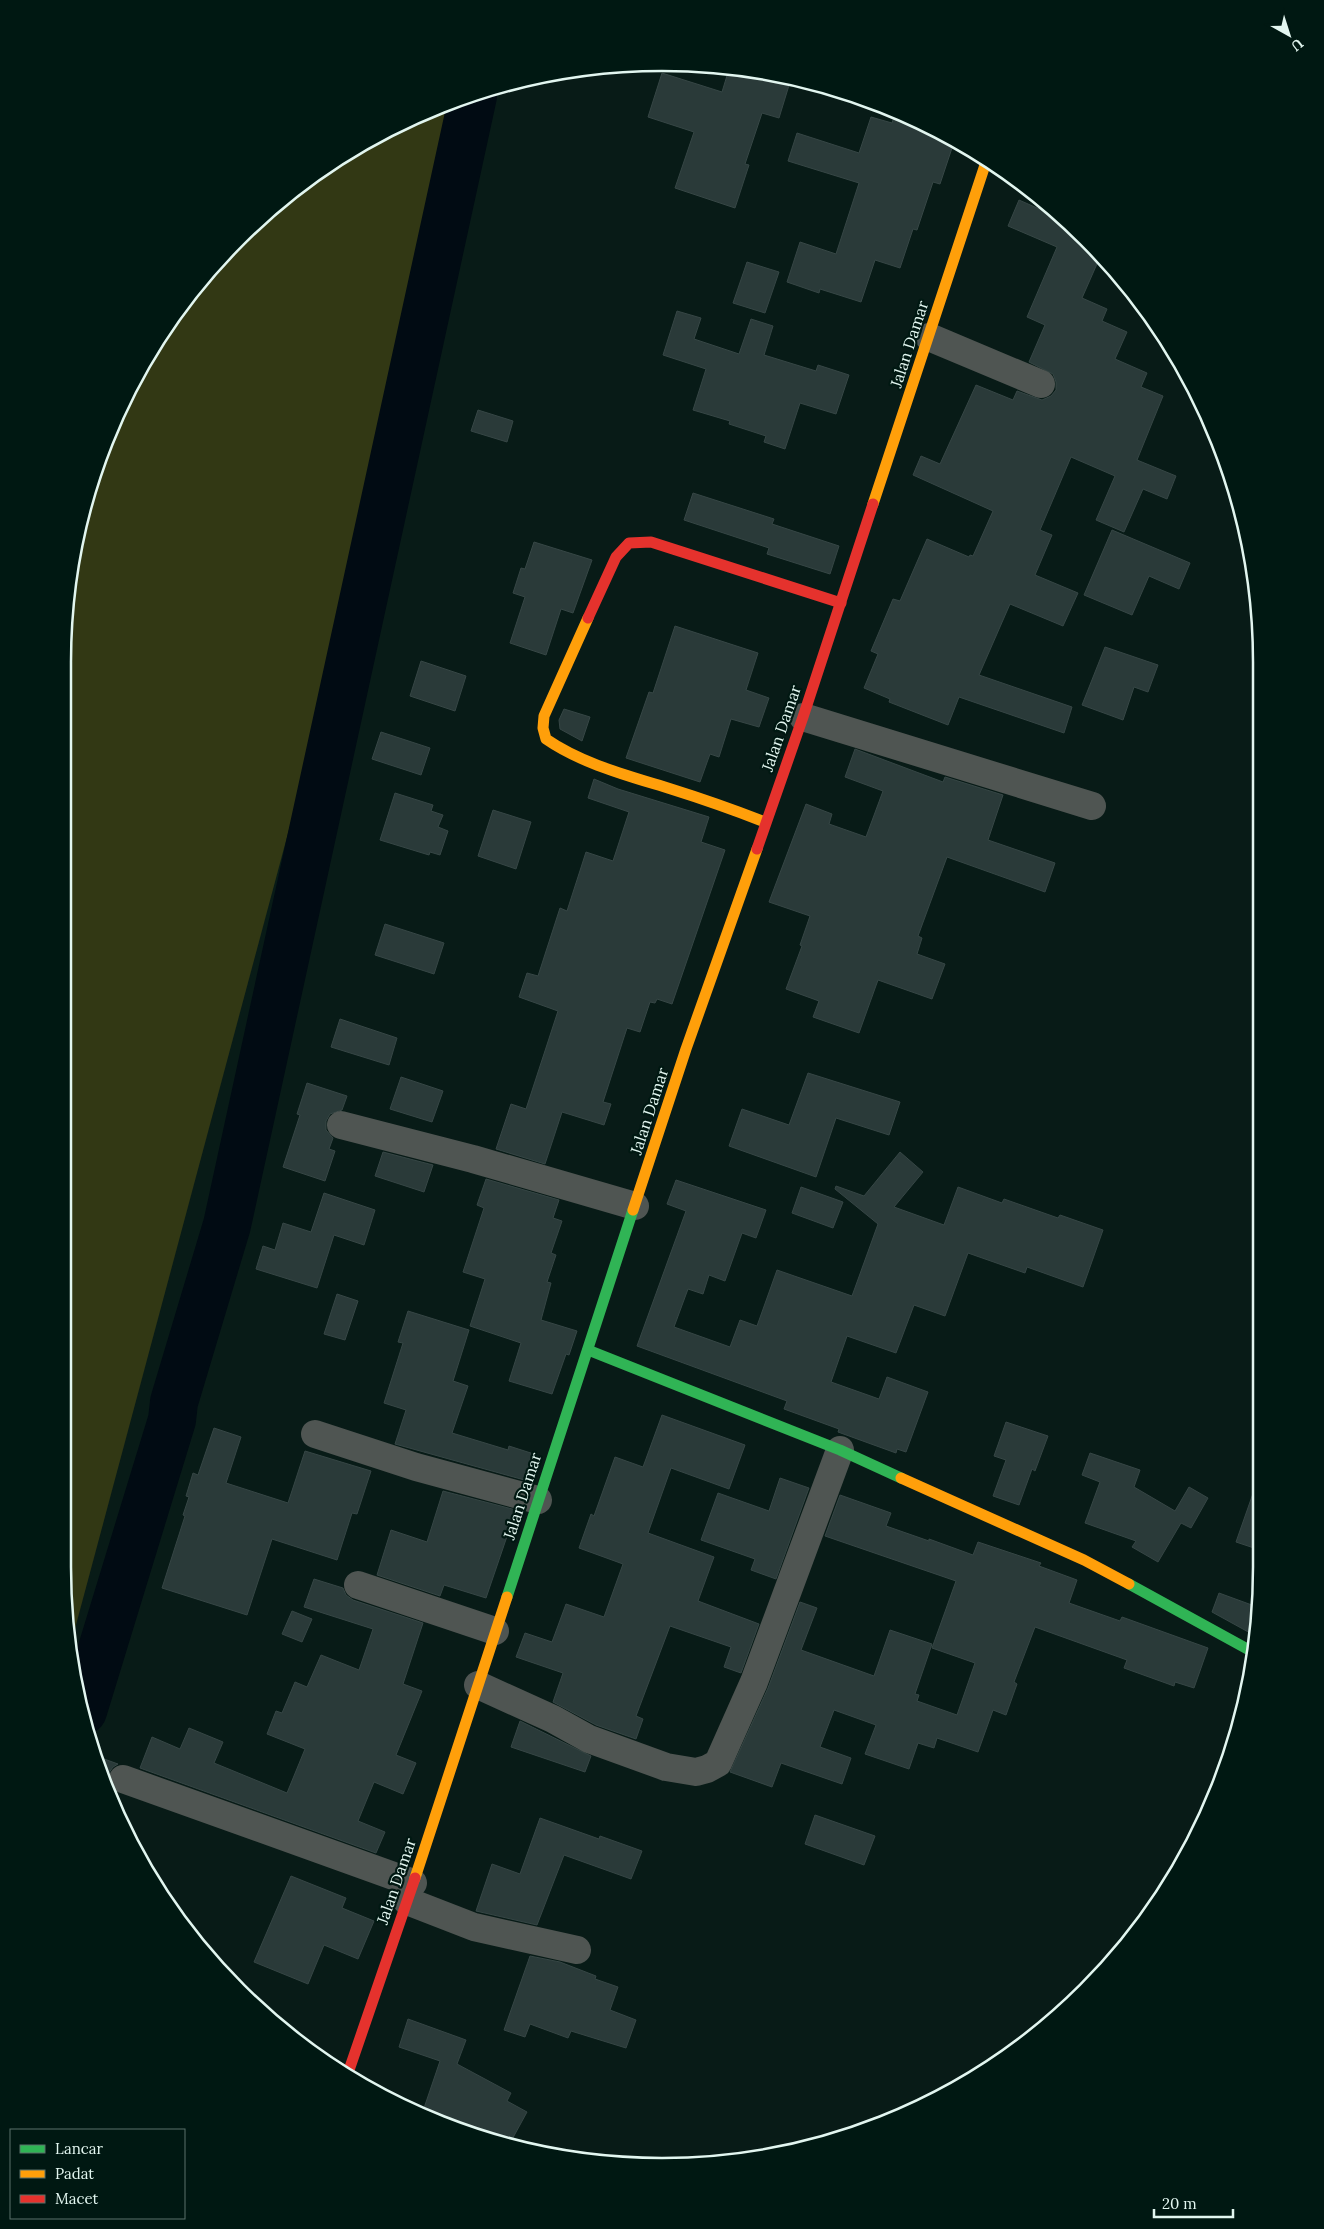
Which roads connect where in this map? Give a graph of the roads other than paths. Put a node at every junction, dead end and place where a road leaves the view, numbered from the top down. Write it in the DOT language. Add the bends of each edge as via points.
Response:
graph roads {
  1 [pos="984,167"];
  2 [pos="929,337"];
  3 [pos="1041,384"];
  4 [pos="841,603"];
  5 [pos="803,717"];
  6 [pos="1092,806"];
  7 [pos="765,822"];
  8 [pos="342,1125"];
  9 [pos="634,1206"];
  10 [pos="588,1350"];
  11 [pos="315,1434"];
  12 [pos="840,1450"];
  13 [pos="538,1500"];
  14 [pos="358,1585"];
  15 [pos="495,1631"];
  16 [pos="1247,1649"];
  17 [pos="478,1685"];
  18 [pos="123,1779"];
  19 [pos="410,1892"];
  20 [pos="577,1950"];
  21 [pos="349,2068"];
  1 -- 2 [label="street, Jalan Damar"];
  2 -- 3 [label="street"];
  2 -- 4 [label="street, Jalan Damar"];
  4 -- 5 [label="street, Jalan Damar"];
  4 -- 7 [label="street" via="651,542 629,543 616,557 544,716 546,739 559,748 623,774"];
  5 -- 6 [label="street"];
  5 -- 7 [label="street, Jalan Damar"];
  7 -- 9 [label="street, Jalan Damar"];
  8 -- 9 [label="street"];
  9 -- 10 [label="street, Jalan Damar"];
  10 -- 12 [label="street"];
  10 -- 13 [label="street, Jalan Damar"];
  11 -- 13 [label="street" via="416,1467"];
  12 -- 16 [label="street" via="1084,1560"];
  12 -- 17 [label="street" via="754,1682 718,1762 696,1772 666,1767 589,1739"];
  13 -- 15 [label="street, Jalan Damar"];
  14 -- 15 [label="street"];
  15 -- 17 [label="street, Jalan Damar"];
  17 -- 19 [label="street, Jalan Damar"];
  18 -- 19 [label="street"];
  19 -- 20 [label="street" via="474,1927"];
  19 -- 21 [label="street, Jalan Damar"];
}
